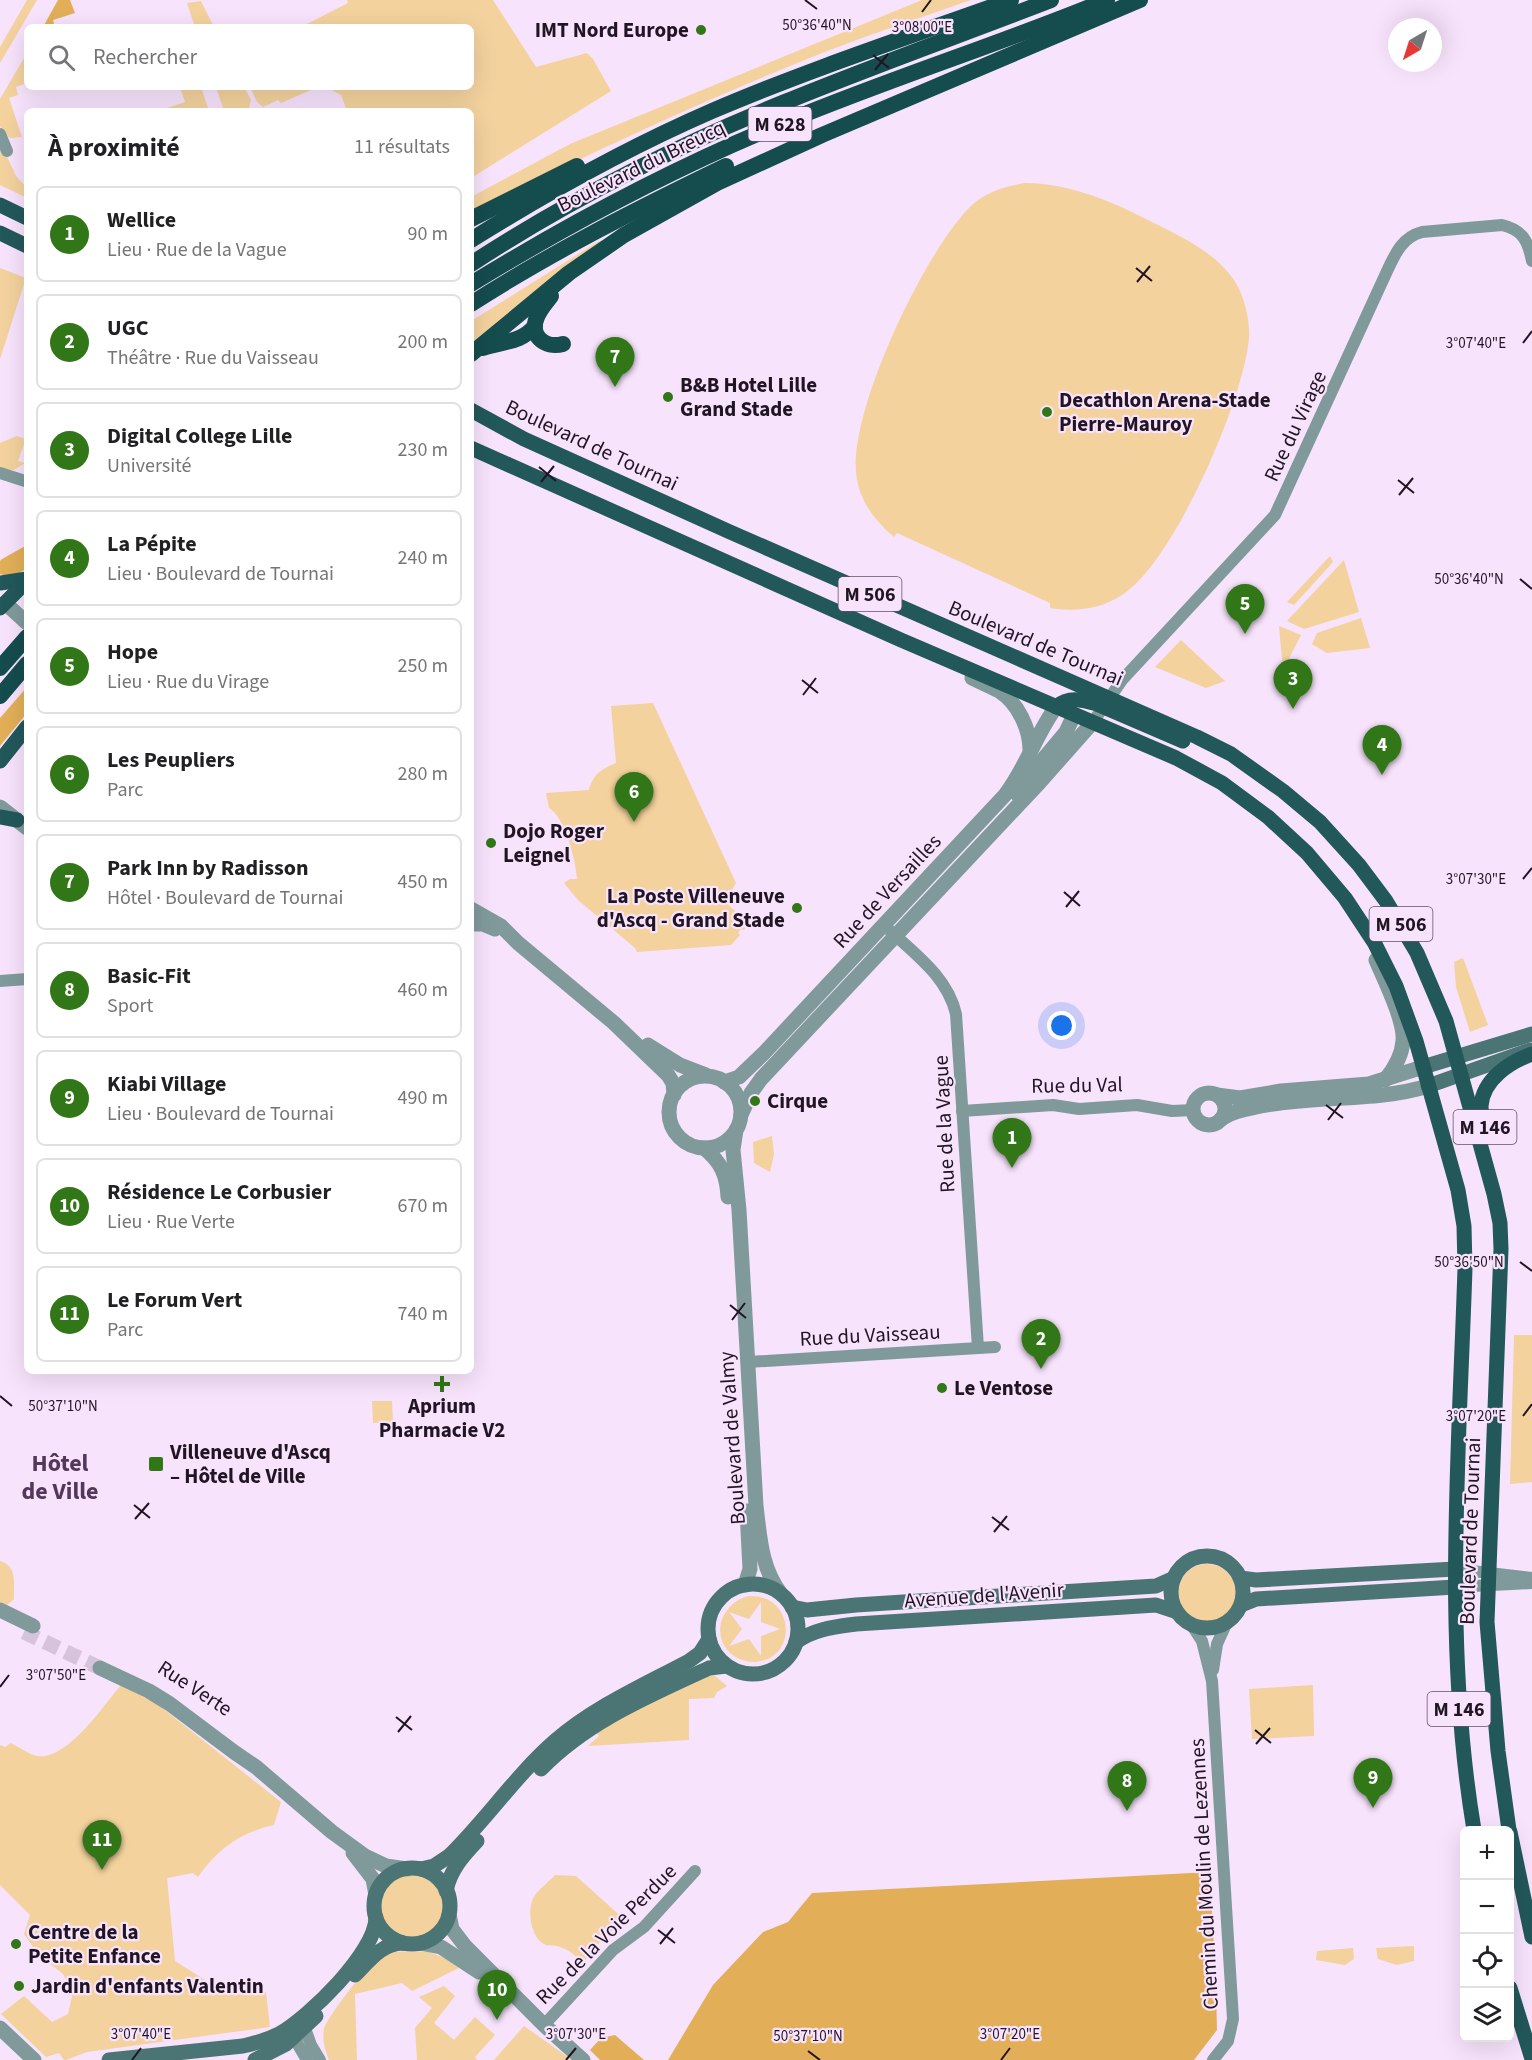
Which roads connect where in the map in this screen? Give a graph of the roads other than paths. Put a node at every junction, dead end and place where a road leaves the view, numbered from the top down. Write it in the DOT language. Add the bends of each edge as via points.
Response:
graph roads {
  1 [pos="1011,0"];
  2 [pos="1052,0"];
  3 [pos="1107,0"];
  4 [pos="1140,0"];
  5 [pos="973,71"];
  6 [pos="711,112"];
  7 [pos="0,134"];
  8 [pos="7,150"];
  9 [pos="0,205"];
  10 [pos="24,217"];
  11 [pos="474,218"];
  12 [pos="0,233"];
  13 [pos="474,238"];
  14 [pos="24,245"];
  15 [pos="1532,261"];
  16 [pos="474,262"];
  17 [pos="569,273"];
  18 [pos="474,282"];
  19 [pos="474,302"];
  20 [pos="535,326"];
  21 [pos="512,341"];
  22 [pos="474,351"];
  23 [pos="474,352"];
  24 [pos="474,412"];
  25 [pos="474,449"];
  26 [pos="0,473"];
  27 [pos="24,482"];
  28 [pos="24,580"];
  29 [pos="0,583"];
  30 [pos="24,583"];
  31 [pos="2,604"];
  32 [pos="24,621"];
  33 [pos="24,640"];
  34 [pos="901,640"];
  35 [pos="0,668"];
  36 [pos="24,668"];
  37 [pos="1054,674"];
  38 [pos="0,696"];
  39 [pos="1106,702"];
  40 [pos="1056,707"];
  41 [pos="1074,707"];
  42 [pos="1093,722"];
  43 [pos="24,731"];
  44 [pos="1030,751"];
  45 [pos="0,760"];
  46 [pos="0,807"];
  47 [pos="0,817"];
  48 [pos="22,824"];
  49 [pos="946,880"];
  50 [pos="474,910"];
  51 [pos="1359,918"];
  52 [pos="474,924"];
  53 [pos="890,930"];
  54 [pos="518,943"];
  55 [pos="24,979"];
  56 [pos="0,981"];
  57 [pos="614,1023"];
  58 [pos="1532,1034"];
  59 [pos="1532,1052"];
  60 [pos="1456,1058"];
  61 [pos="1423,1067"];
  62 [pos="1460,1074"];
  63 [pos="718,1080"];
  64 [pos="1385,1080"];
  65 [pos="1428,1086"];
  66 [pos="674,1095"];
  67 [pos="1217,1095"];
  68 [pos="1193,1110"];
  69 [pos="962,1111"];
  70 [pos="1221,1119"];
  71 [pos="739,1122"];
  72 [pos="704,1148"];
  73 [pos="1500,1223"];
  74 [pos="995,1347"];
  75 [pos="978,1348"];
  76 [pos="748,1362"];
  77 [pos="1455,1569"];
  78 [pos="1174,1578"];
  79 [pos="1240,1578"];
  80 [pos="1532,1578"];
  81 [pos="1488,1579"];
  82 [pos="1532,1583"];
  83 [pos="745,1585"];
  84 [pos="1455,1587"];
  85 [pos="781,1594"];
  86 [pos="1241,1605"];
  87 [pos="792,1607"];
  88 [pos="0,1610"];
  89 [pos="1177,1612"];
  90 [pos="0,1618"];
  91 [pos="1227,1622"];
  92 [pos="1191,1624"];
  93 [pos="709,1639"];
  94 [pos="796,1642"];
  95 [pos="100,1663"];
  96 [pos="727,1666"];
  97 [pos="1212,1681"];
  98 [pos="1473,1826"];
  99 [pos="1508,1826"];
  100 [pos="332,1832"];
  101 [pos="1514,1854"];
  102 [pos="414,1869"];
  103 [pos="695,1871"];
  104 [pos="446,1891"];
  105 [pos="376,1894"];
  106 [pos="449,1914"];
  107 [pos="376,1918"];
  108 [pos="1532,1937"];
  109 [pos="413,1944"];
  110 [pos="1514,2004"];
  111 [pos="544,2025"];
  112 [pos="0,2028"];
  113 [pos="300,2028"];
  114 [pos="1532,2059"];
  115 [pos="34,2060"];
  116 [pos="109,2060"];
  117 [pos="256,2060"];
  118 [pos="261,2060"];
  119 [pos="307,2060"];
  120 [pos="320,2060"];
  121 [pos="583,2060"];
  122 [pos="1213,2060"];
  1 -- 6 [label="highway, M 628" via="811,71"];
  2 -- 16 [label="highway, Boulevard du Breucq / M 628" via="721,129 587,196"];
  3 -- 18 [label="highway, Boulevard du Breucq / M 628" via="740,141 616,200"];
  4 -- 5 [label="highway, M 628"];
  5 -- 17 [label="highway, M 628" via="742,170 632,230"];
  5 -- 19 [label="highway, M 628" via="836,120 732,164 594,232"];
  6 -- 11 [label="highway" via="611,150"];
  6 -- 13 [label="highway, M 628" via="576,179"];
  7 -- 8 [label="street"];
  9 -- 10 [label="main road"];
  12 -- 14 [label="main road"];
  15 -- 39 [label="street, Rue du Virage" via="1524,237 1502,225 1422,232 1406,240 1388,269 1278,510"];
  17 -- 20 [label="highway" via="543,307"];
  17 -- 22 [label="highway, M 628"];
  20 -- 21 [label="highway" via="525,337"];
  20 -- 21 [label="highway" via="544,343 562,350 545,356"];
  21 -- 23 [label="highway"];
  24 -- 37 [label="main road, Boulevard de Tournai / M 506" via="740,537"];
  25 -- 34 [label="main road, M 506"];
  26 -- 27 [label="street"];
  28 -- 29 [label="main road"];
  30 -- 31 [label="main road"];
  31 -- 32 [label="street"];
  33 -- 35 [label="highway"];
  34 -- 40 [label="main road, M 506"];
  34 -- 44 [label="street, M 506" via="1003,694 1026,727"];
  36 -- 38 [label="highway"];
  37 -- 39 [label="main road, Boulevard de Tournai / M 506"];
  37 -- 41 [label="main road, M 506" via="1068,688"];
  39 -- 41 [label="main road, M 506" via="1083,700"];
  39 -- 42 [label="street, Rue du Virage"];
  39 -- 60 [label="main road, Boulevard de Tournai / M 506" via="1268,779 1320,822 1350,853 1402,927 1441,1006"];
  40 -- 41 [label="main road" via="1063,701"];
  40 -- 44 [label="street, Rue de Versailles"];
  41 -- 42 [label="main road, Boulevard de Tournai / M 506"];
  41 -- 49 [label="street, Rue de Versailles" via="1066,732"];
  42 -- 49 [label="street, Rue de Versailles"];
  42 -- 51 [label="main road, Boulevard de Tournai / M 506" via="1186,763 1245,798 1307,853"];
  43 -- 45 [label="main road"];
  44 -- 53 [label="street, Rue de Versailles" via="1005,795"];
  46 -- 48 [label="street"];
  47 -- 48 [label="main road"];
  49 -- 53 [label="street, Rue de Versailles"];
  50 -- 54 [label="street" via="493,920"];
  51 -- 61 [label="main road, Boulevard de Tournai / M 506" via="1396,986"];
  51 -- 64 [label="street, M 506" via="1404,1036 1398,1059"];
  52 -- 54 [label="street" via="491,927"];
  53 -- 63 [label="street, Rue de Versailles" via="751,1066 736,1079"];
  53 -- 69 [label="street, Rue de la Vague" via="933,971 950,995 957,1024"];
  53 -- 71 [label="street, Rue de Versailles" via="759,1082"];
  54 -- 57 [label="street"];
  55 -- 56 [label="street"];
  57 -- 63 [label="street" via="680,1065"];
  57 -- 66 [label="street" via="668,1075"];
  58 -- 60 [label="main road"];
  59 -- 62 [label="main road, M 146"];
  59 -- 73 [label="main road, M 146" via="1502,1071 1488,1086 1482,1101 1498,1176"];
  60 -- 61 [label="main road"];
  60 -- 62 [label="main road, Boulevard de Tournai / M 146"];
  61 -- 64 [label="street"];
  61 -- 65 [label="main road, Boulevard de Tournai / M 506"];
  62 -- 65 [label="main road, M 146"];
  62 -- 73 [label="main road, Boulevard de Tournai / M 146"];
  63 -- 66 [label="street" via="692,1079"];
  63 -- 71 [label="street" via="738,1098"];
  64 -- 67 [label="street" via="1240,1098"];
  65 -- 70 [label="street" via="1405,1092 1273,1104"];
  65 -- 77 [label="main road, Boulevard de Tournai / M 146" via="1458,1190 1465,1240"];
  66 -- 72 [label="street" via="669,1114 674,1130 686,1143"];
  67 -- 68 [label="street" via="1200,1096"];
  67 -- 70 [label="street" via="1225,1106"];
  68 -- 69 [label="street, Rue du Val" via="1137,1105 1079,1109 1053,1105"];
  68 -- 70 [label="street" via="1203,1124"];
  69 -- 75 [label="street, Rue de la Vague"];
  71 -- 72 [label="street" via="724,1143"];
  71 -- 76 [label="street, Boulevard de Valmy" via="733,1150"];
  72 -- 83 [label="street, Boulevard de Valmy" via="720,1164 727,1186 750,1563"];
  73 -- 81 [label="main road, Boulevard de Tournai / M 146"];
  74 -- 75 [label="street, Rue du Vaisseau"];
  75 -- 76 [label="street, Rue du Vaisseau"];
  76 -- 85 [label="street, Boulevard de Valmy" via="760,1542 768,1574"];
  77 -- 79 [label="main road"];
  77 -- 81 [label="street"];
  77 -- 84 [label="main road, Boulevard de Tournai / M 146"];
  78 -- 79 [label="main road" via="1187,1562 1206,1556 1226,1561"];
  78 -- 87 [label="main road, Avenue de l'Avenir" via="1156,1586 807,1610"];
  78 -- 89 [label="main road" via="1171,1595"];
  79 -- 86 [label="main road"];
  80 -- 81 [label="street"];
  81 -- 82 [label="street"];
  81 -- 84 [label="street"];
  81 -- 99 [label="main road, Boulevard de Tournai / M 146" via="1491,1677"];
  83 -- 85 [label="main road" via="761,1585"];
  83 -- 93 [label="main road" via="726,1593 714,1606"];
  84 -- 86 [label="main road" via="1256,1599"];
  84 -- 98 [label="main road, Boulevard de Tournai / M 146" via="1459,1713"];
  85 -- 87 [label="main road"];
  86 -- 91 [label="main road"];
  87 -- 94 [label="main road" via="797,1621"];
  88 -- 90 [label="street" via="28,1629 10,1627"];
  89 -- 92 [label="main road"];
  89 -- 94 [label="main road, Avenue de l'Avenir" via="1156,1605 856,1624 821,1629"];
  91 -- 92 [label="main road" via="1209,1628"];
  91 -- 97 [label="street, Chemin du Moulin de Lezennes" via="1217,1644"];
  92 -- 97 [label="street, Chemin du Moulin de Lezennes" via="1203,1641"];
  93 -- 96 [label="main road" via="715,1654"];
  93 -- 102 [label="main road" via="689,1661 564,1733 449,1856 434,1866"];
  94 -- 96 [label="main road" via="786,1660 770,1671 749,1674"];
  95 -- 100 [label="street, Rue Verte" via="163,1699 256,1767"];
  96 -- 104 [label="main road" via="709,1668 619,1710 558,1753 464,1855"];
  97 -- 122 [label="street, Chemin du Moulin de Lezennes" via="1233,2019 1228,2041"];
  100 -- 102 [label="street, Rue Verte" via="375,1862"];
  100 -- 105 [label="street, Rue Verte" via="368,1871"];
  101 -- 108 [label="main road, Boulevard de Tournai / M 146"];
  102 -- 104 [label="main road" via="436,1877"];
  102 -- 105 [label="main road" via="393,1873"];
  103 -- 111 [label="street, Rue de la Voie Perdue" via="644,1927 612,1950"];
  104 -- 106 [label="main road"];
  105 -- 107 [label="main road"];
  106 -- 109 [label="main road" via="439,1933 428,1941"];
  106 -- 111 [label="street" via="452,1929 465,1947"];
  107 -- 109 [label="main road" via="389,1937"];
  107 -- 113 [label="main road" via="374,1933 360,1956"];
  109 -- 111 [label="street" via="441,1947 457,1956"];
  109 -- 113 [label="main road" via="389,1946 374,1955"];
  110 -- 114 [label="main road"];
  111 -- 121 [label="street"];
  112 -- 115 [label="street"];
  113 -- 116 [label="main road" via="256,2043"];
  113 -- 117 [label="main road" via="275,2052"];
  113 -- 119 [label="street" via="300,2049"];
  113 -- 120 [label="street"];
  117 -- 118 [label="street"];
}
